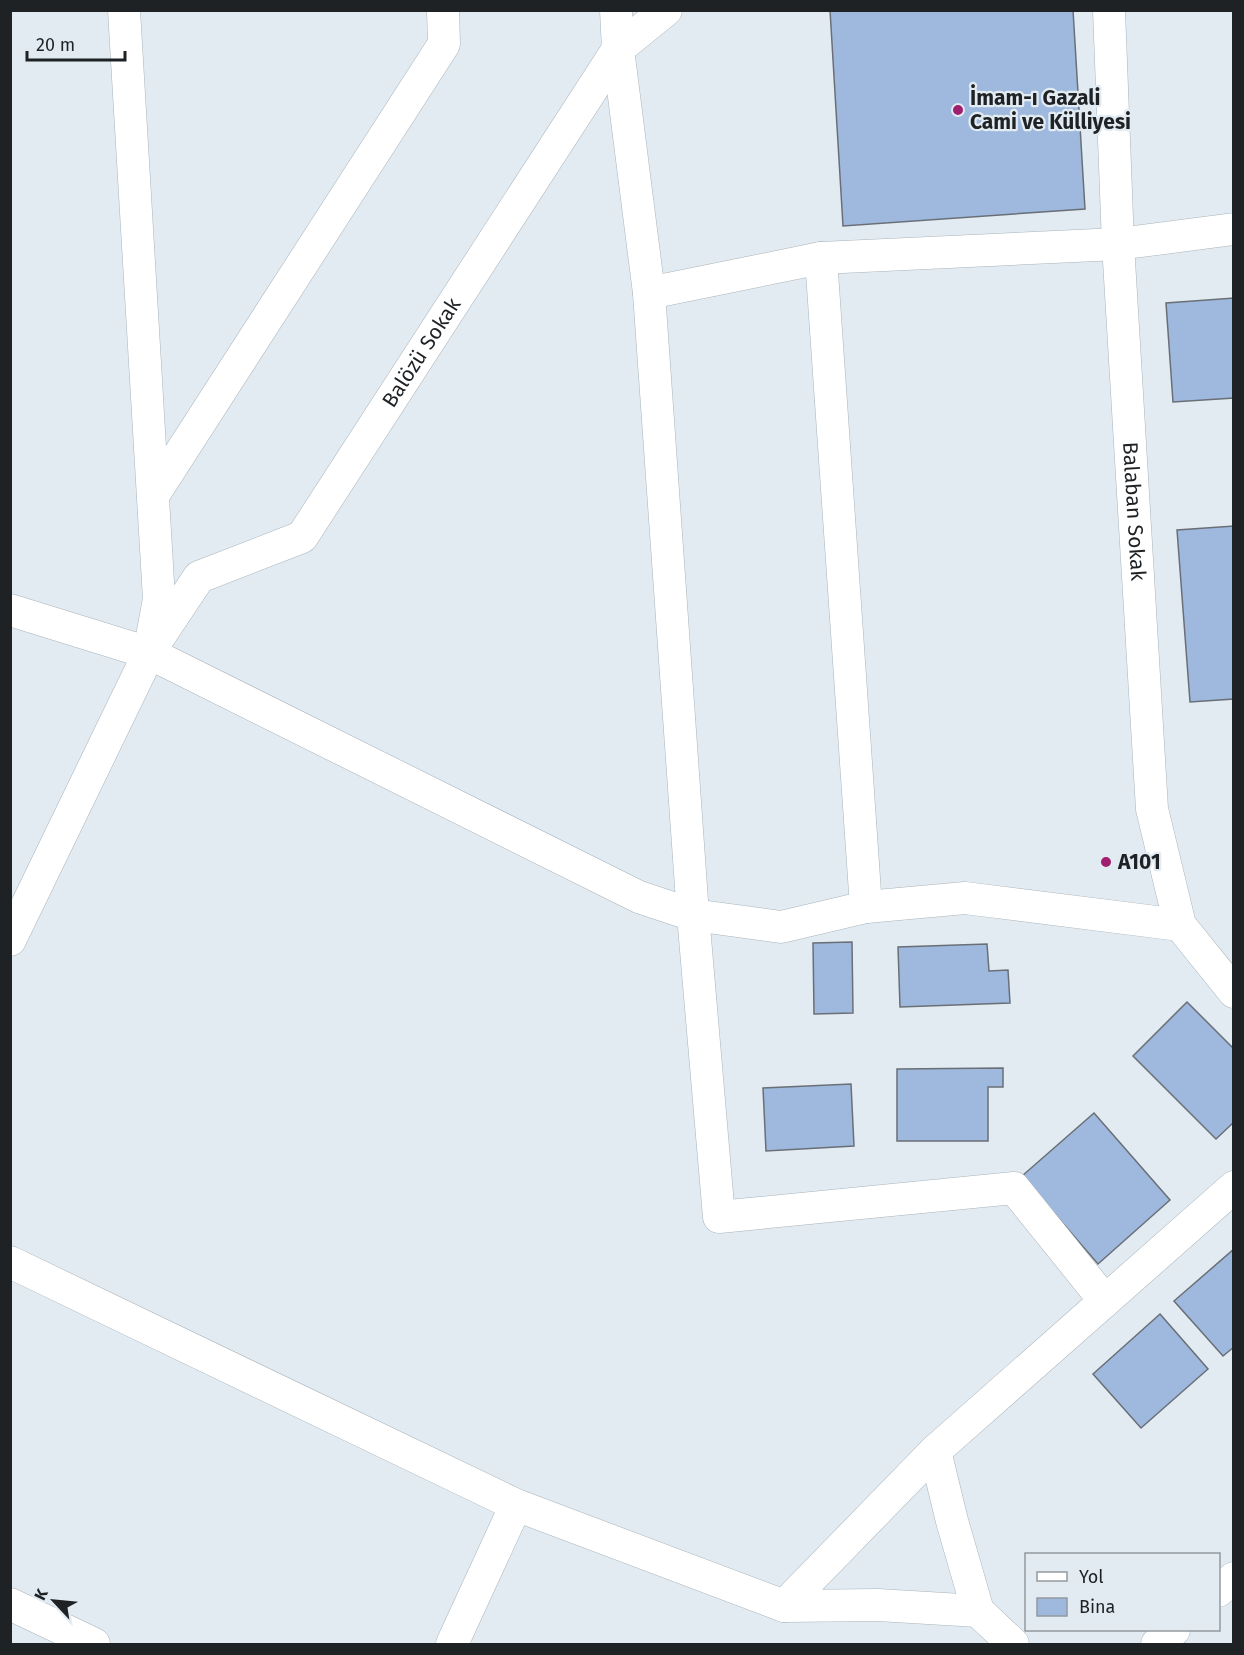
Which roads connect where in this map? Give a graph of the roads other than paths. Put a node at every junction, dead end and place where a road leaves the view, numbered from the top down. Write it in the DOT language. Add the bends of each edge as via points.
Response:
graph roads {
  1 [pos="124,10"];
  2 [pos="443,10"];
  3 [pos="616,10"];
  4 [pos="666,10"];
  5 [pos="1109,10"];
  6 [pos="618,48"];
  7 [pos="1233,230"];
  8 [pos="1118,244"];
  9 [pos="821,258"];
  10 [pos="649,293"];
  11 [pos="154,494"];
  12 [pos="10,610"];
  13 [pos="149,653"];
  14 [pos="866,907"];
  15 [pos="693,915"];
  16 [pos="1180,925"];
  17 [pos="10,940"];
  18 [pos="1233,992"];
  19 [pos="1233,1187"];
  20 [pos="10,1262"];
  21 [pos="1105,1300"];
  22 [pos="935,1451"];
  23 [pos="516,1505"];
  24 [pos="1233,1578"];
  25 [pos="1220,1589"];
  26 [pos="10,1604"];
  27 [pos="784,1606"];
  28 [pos="978,1611"];
  29 [pos="1172,1631"];
  30 [pos="94,1644"];
  31 [pos="452,1644"];
  32 [pos="1013,1644"];
  33 [pos="1157,1644"];
  1 -- 11 [label="street"];
  2 -- 11 [label="street" via="444,44"];
  3 -- 6 [label="street"];
  4 -- 6 [label="street, Balözü Sokak"];
  5 -- 8 [label="street, Balaban Sokak"];
  6 -- 10 [label="street"];
  6 -- 13 [label="street, Balözü Sokak" via="302,537 199,576"];
  7 -- 8 [label="street"];
  8 -- 9 [label="street"];
  8 -- 16 [label="street, Balaban Sokak" via="1152,809"];
  9 -- 10 [label="street"];
  9 -- 14 [label="street"];
  10 -- 15 [label="street"];
  11 -- 13 [label="street" via="159,599"];
  12 -- 13 [label="street"];
  13 -- 15 [label="street" via="639,897"];
  13 -- 17 [label="street"];
  14 -- 15 [label="street" via="781,927"];
  14 -- 16 [label="street" via="965,898"];
  15 -- 21 [label="street" via="719,1217 1014,1188"];
  16 -- 18 [label="street, Balaban Sokak"];
  19 -- 21 [label="street"];
  20 -- 23 [label="street"];
  21 -- 22 [label="street"];
  22 -- 27 [label="street"];
  22 -- 28 [label="street"];
  23 -- 27 [label="street"];
  23 -- 31 [label="street"];
  24 -- 25 [label="street"];
  26 -- 30 [label="street"];
  27 -- 28 [label="street" via="878,1605"];
  28 -- 32 [label="street"];
  29 -- 33 [label="street"];
}
